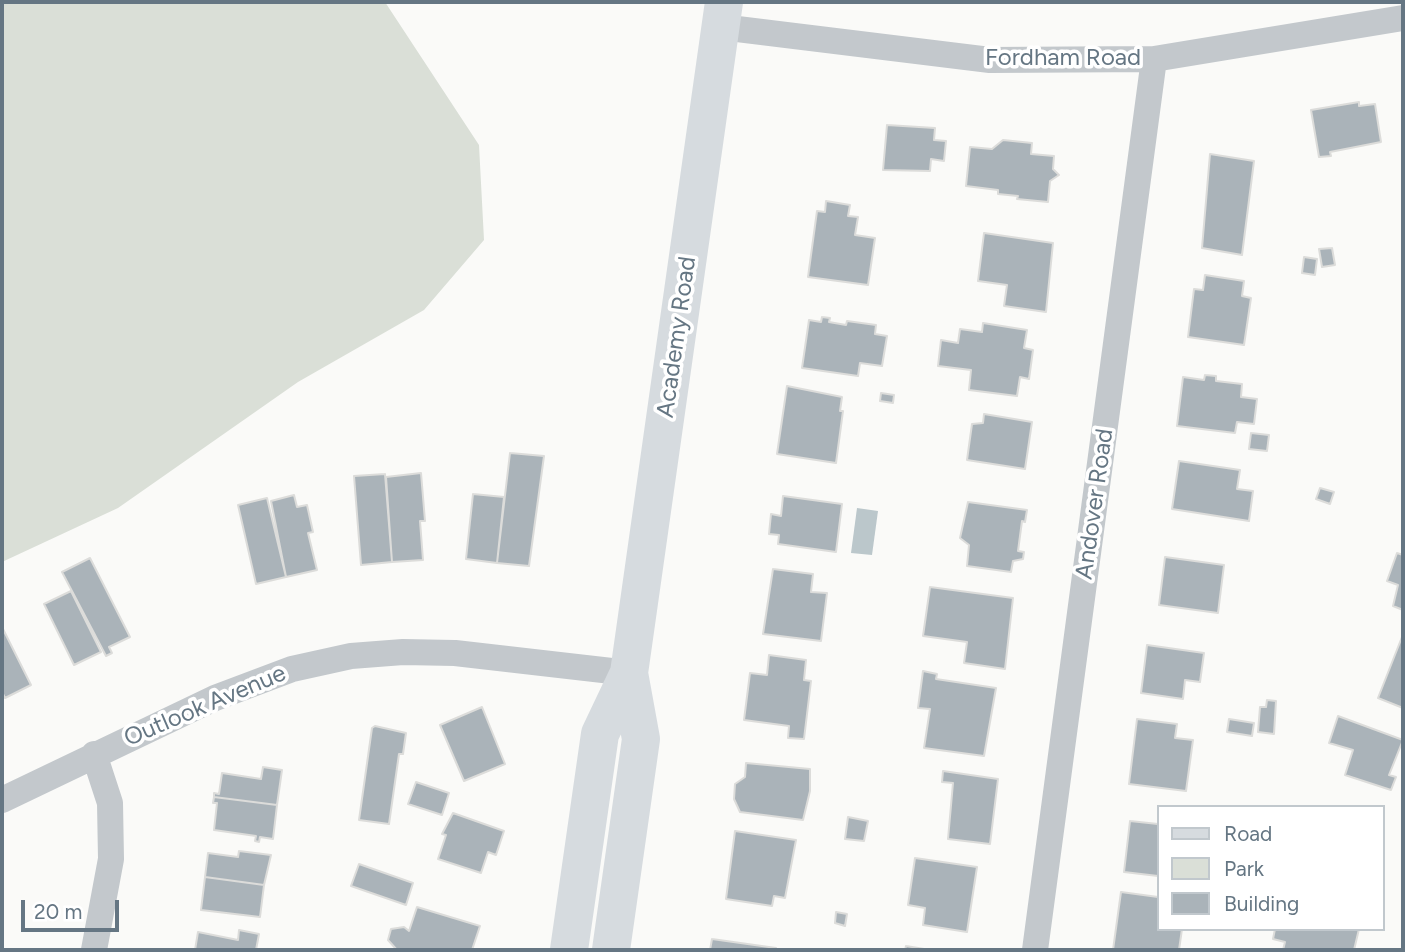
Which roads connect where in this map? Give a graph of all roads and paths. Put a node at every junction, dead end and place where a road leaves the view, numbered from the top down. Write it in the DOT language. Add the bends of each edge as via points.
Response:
graph roads {
  1 [pos="720,10"];
  2 [pos="1403,18"];
  3 [pos="1154,59"];
  4 [pos="629,673"];
  5 [pos="94,754"];
  6 [pos="2,800"];
  7 [pos="94,950"];
  8 [pos="569,950"];
  9 [pos="611,950"];
  10 [pos="1035,950"];
  1 -- 3 [label="street, Fordham Road" via="989,60"];
  1 -- 4 [label="main road, Academy Road"];
  2 -- 3 [label="street, Fordham Road"];
  3 -- 10 [label="street, Andover Road"];
  4 -- 5 [label="street, Outlook Avenue" via="455,653 351,656 292,669 215,698"];
  4 -- 8 [label="main road, Academy Road" via="600,734"];
  4 -- 9 [label="main road, Academy Road" via="642,739"];
  5 -- 6 [label="street, Outlook Avenue"];
  5 -- 7 [label="street" via="110,803 111,859"];
}
